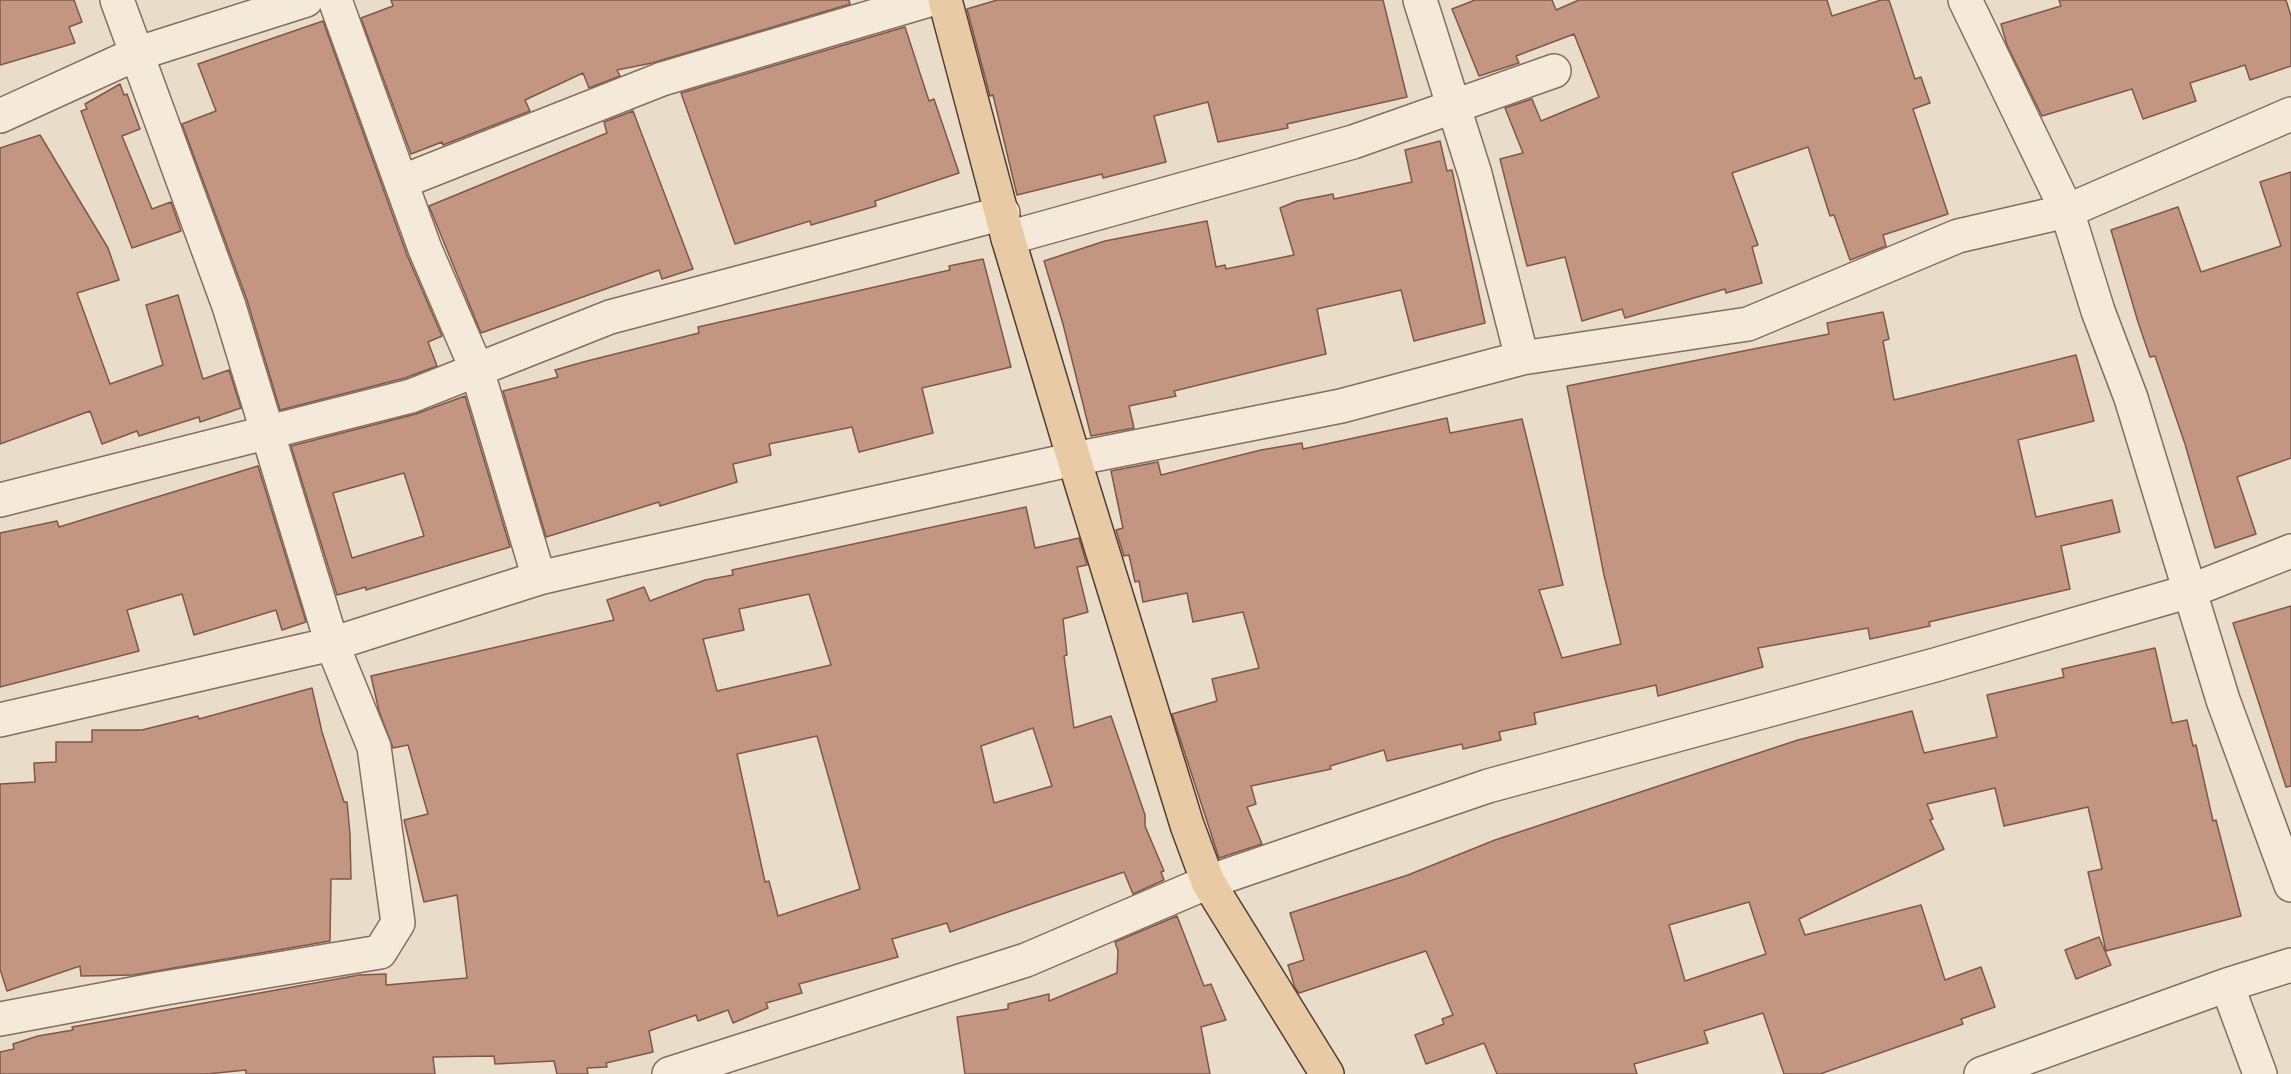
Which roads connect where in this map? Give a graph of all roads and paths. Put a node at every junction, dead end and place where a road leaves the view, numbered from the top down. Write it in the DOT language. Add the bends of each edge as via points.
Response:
graph roads {
  1 [pos="117,0"];
  2 [pos="306,0"];
  3 [pos="335,0"];
  4 [pos="929,0"];
  5 [pos="945,0"];
  6 [pos="1420,0"];
  7 [pos="1965,0"];
  8 [pos="136,54"];
  9 [pos="1554,72"];
  10 [pos="1455,106"];
  11 [pos="2291,114"];
  12 [pos="0,116"];
  13 [pos="401,182"];
  14 [pos="2067,212"];
  15 [pos="1006,225"];
  16 [pos="1522,358"];
  17 [pos="477,370"];
  18 [pos="267,434"];
  19 [pos="1074,459"];
  20 [pos="0,500"];
  21 [pos="2291,551"];
  22 [pos="539,578"];
  23 [pos="2190,591"];
  24 [pos="332,644"];
  25 [pos="0,720"];
  26 [pos="1208,882"];
  27 [pos="2291,885"];
  28 [pos="2291,965"];
  29 [pos="2227,986"];
  30 [pos="0,1019"];
  31 [pos="669,1074"];
  32 [pos="1327,1074"];
  33 [pos="1981,1074"];
  34 [pos="2260,1074"];
  1 -- 8 [label="street"];
  2 -- 8 [label="street"];
  3 -- 13 [label="street"];
  4 -- 13 [label="street" via="662,80"];
  5 -- 15 [label="main road"];
  6 -- 10 [label="street"];
  7 -- 14 [label="street"];
  8 -- 12 [label="street"];
  8 -- 18 [label="street" via="229,306"];
  9 -- 10 [label="street"];
  10 -- 15 [label="street" via="1353,142"];
  10 -- 16 [label="street"];
  11 -- 14 [label="street"];
  13 -- 17 [label="street"];
  14 -- 16 [label="street" via="1958,236 1748,324"];
  14 -- 23 [label="street" via="2131,398"];
  15 -- 17 [label="street" via="610,317"];
  15 -- 19 [label="main road"];
  16 -- 19 [label="street" via="1341,406"];
  17 -- 18 [label="street" via="411,396"];
  17 -- 22 [label="street"];
  18 -- 20 [label="street"];
  18 -- 24 [label="street"];
  19 -- 22 [label="street"];
  19 -- 26 [label="main road"];
  21 -- 23 [label="street"];
  22 -- 24 [label="street"];
  23 -- 26 [label="street" via="1935,665 1488,786"];
  23 -- 27 [label="street" via="2223,700"];
  24 -- 25 [label="street"];
  24 -- 30 [label="street" via="374,747 398,923 380,952"];
  26 -- 31 [label="street" via="1026,960"];
  26 -- 32 [label="main road"];
  28 -- 29 [label="street"];
  29 -- 33 [label="street"];
  29 -- 34 [label="street"];
}
